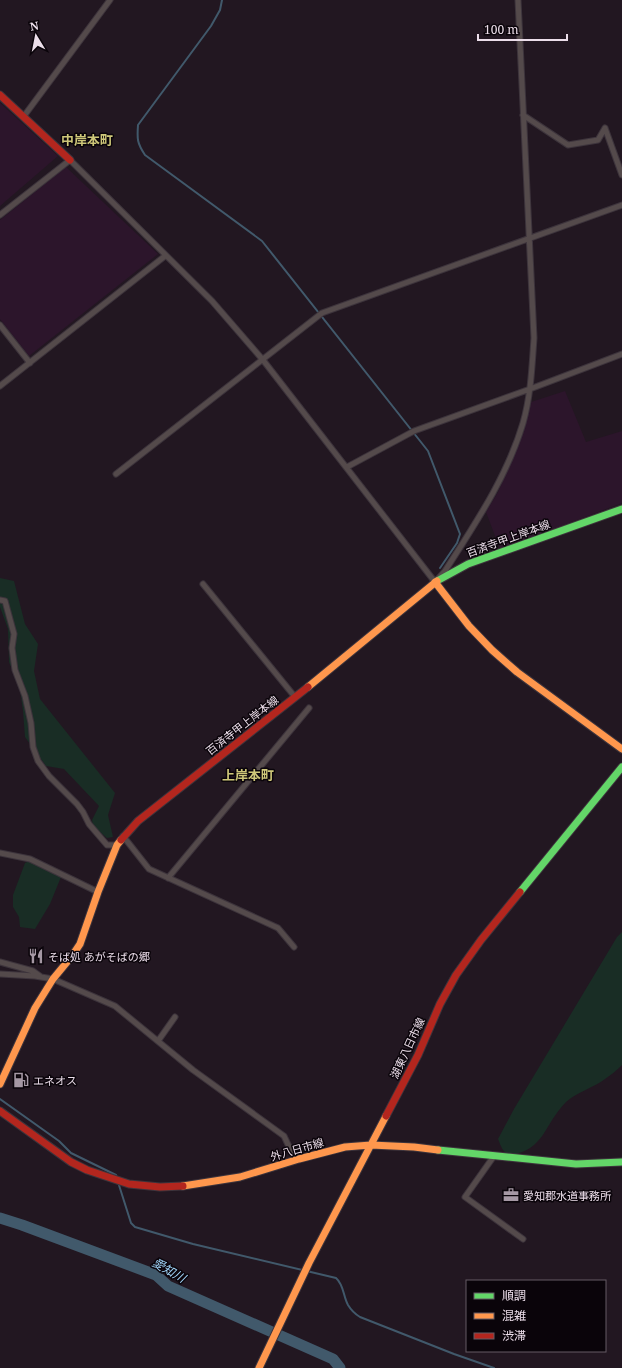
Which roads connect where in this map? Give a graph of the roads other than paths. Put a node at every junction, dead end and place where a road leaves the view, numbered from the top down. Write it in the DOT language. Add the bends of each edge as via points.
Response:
graph roads {
  1 [pos="110,0"];
  2 [pos="518,0"];
  3 [pos="0,95"];
  4 [pos="523,115"];
  5 [pos="24,116"];
  6 [pos="70,160"];
  7 [pos="622,175"];
  8 [pos="622,205"];
  9 [pos="0,215"];
  10 [pos="530,239"];
  11 [pos="165,256"];
  12 [pos="0,325"];
  13 [pos="622,354"];
  14 [pos="263,360"];
  15 [pos="30,363"];
  16 [pos="0,386"];
  17 [pos="530,389"];
  18 [pos="347,468"];
  19 [pos="116,474"];
  20 [pos="622,509"];
  21 [pos="435,582"];
  22 [pos="203,584"];
  23 [pos="0,600"];
  24 [pos="295,698"];
  25 [pos="309,708"];
  26 [pos="622,749"];
  27 [pos="622,766"];
  28 [pos="123,836"];
  29 [pos="117,845"];
  30 [pos="0,853"];
  31 [pos="168,878"];
  32 [pos="98,892"];
  33 [pos="294,947"];
  34 [pos="0,962"];
  35 [pos="0,974"];
  36 [pos="40,977"];
  37 [pos="54,979"];
  38 [pos="175,1017"];
  39 [pos="158,1041"];
  40 [pos="0,1084"];
  41 [pos="0,1111"];
  42 [pos="371,1145"];
  43 [pos="494,1156"];
  44 [pos="299,1159"];
  45 [pos="622,1162"];
  46 [pos="523,1239"];
  47 [pos="259,1368"];
  1 -- 5 [label="street"];
  2 -- 4 [label="street"];
  3 -- 5 [label="main road"];
  4 -- 7 [label="street" via="568,146 598,140 605,128"];
  4 -- 10 [label="street"];
  5 -- 6 [label="main road"];
  6 -- 9 [label="street"];
  6 -- 11 [label="street"];
  8 -- 10 [label="street"];
  10 -- 14 [label="street" via="322,313"];
  10 -- 17 [label="street" via="534,338"];
  11 -- 14 [label="street" via="212,301"];
  11 -- 15 [label="street"];
  12 -- 15 [label="street"];
  13 -- 17 [label="street"];
  14 -- 18 [label="street"];
  14 -- 19 [label="street"];
  15 -- 16 [label="street"];
  17 -- 18 [label="street" via="414,431"];
  17 -- 21 [label="street" via="523,422 494,492 445,571"];
  18 -- 21 [label="street"];
  20 -- 21 [label="main road, 百済寺甲上岸本線" via="468,564"];
  21 -- 24 [label="main road, 百済寺甲上岸本線"];
  21 -- 26 [label="main road" via="492,650 517,672"];
  22 -- 24 [label="street"];
  23 -- 29 [label="street" via="5,600 14,634 12,648 15,670 25,696 38,761 77,804 106,845"];
  24 -- 28 [label="main road, 百済寺甲上岸本線" via="138,821"];
  25 -- 31 [label="street"];
  27 -- 42 [label="main road, 湖東八日市線" via="481,940 456,975"];
  28 -- 29 [label="main road, 百済寺甲上岸本線"];
  28 -- 31 [label="street" via="150,869"];
  29 -- 32 [label="main road, 百済寺甲上岸本線"];
  30 -- 32 [label="street" via="30,859"];
  31 -- 33 [label="street" via="278,928"];
  32 -- 37 [label="main road, 百済寺甲上岸本線" via="80,944"];
  34 -- 36 [label="street" via="33,970"];
  35 -- 36 [label="street"];
  36 -- 37 [label="street"];
  37 -- 39 [label="street" via="115,1006"];
  37 -- 40 [label="main road, 百済寺甲上岸本線" via="35,1008"];
  38 -- 39 [label="street"];
  39 -- 44 [label="street" via="193,1070 284,1136 292,1153"];
  41 -- 44 [label="main road, 外八日市線" via="71,1162 129,1184 188,1186 240,1177"];
  42 -- 43 [label="main road, 外八日市線"];
  42 -- 44 [label="main road, 外八日市線" via="345,1147"];
  42 -- 47 [label="main road, 湖東八日市線" via="309,1263"];
  43 -- 45 [label="main road, 外八日市線" via="576,1164"];
  43 -- 46 [label="street" via="465,1197"];
}
